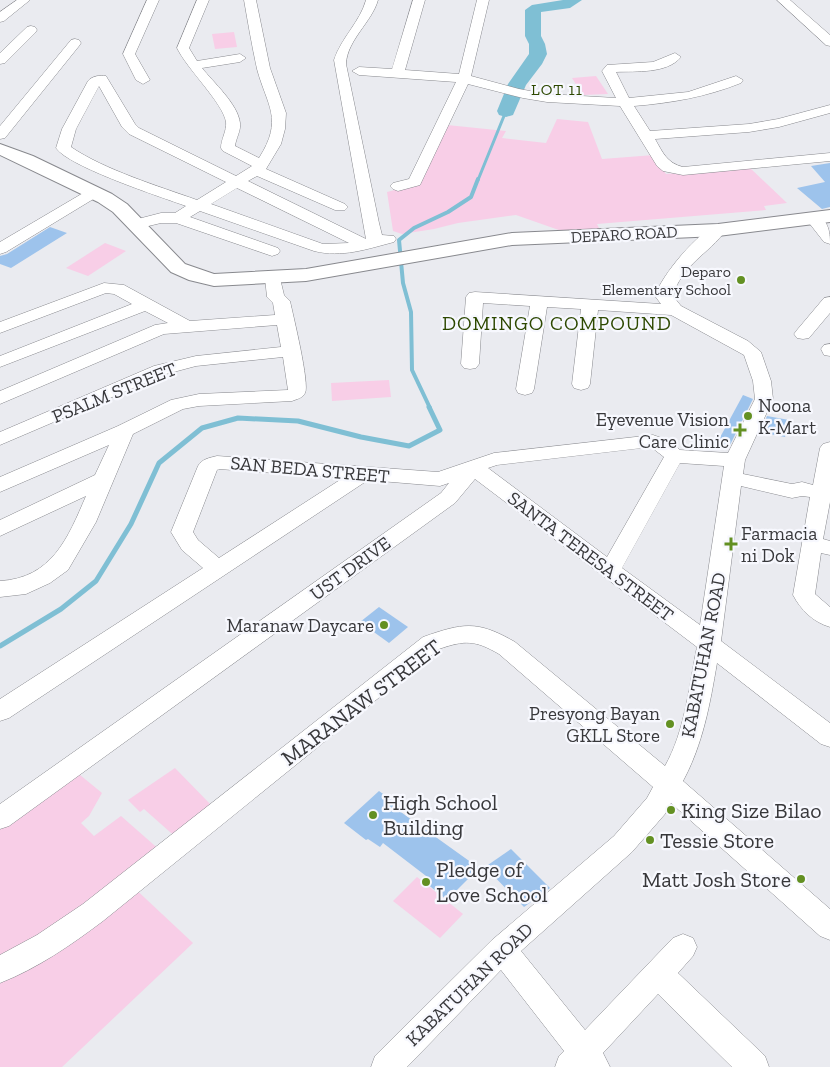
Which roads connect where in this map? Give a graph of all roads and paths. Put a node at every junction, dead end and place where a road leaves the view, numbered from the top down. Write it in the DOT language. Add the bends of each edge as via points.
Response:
graph roads {
  1 [pos="24,0"];
  2 [pos="153,0"];
  3 [pos="203,0"];
  4 [pos="250,0"];
  5 [pos="372,0"];
  6 [pos="418,0"];
  7 [pos="483,0"];
  8 [pos="783,0"];
  9 [pos="0,18"];
  10 [pos="827,22"];
  11 [pos="810,24"];
  12 [pos="31,30"];
  13 [pos="830,42"];
  14 [pos="75,43"];
  15 [pos="675,57"];
  16 [pos="240,58"];
  17 [pos="0,60"];
  18 [pos="194,65"];
  19 [pos="359,71"];
  20 [pos="397,74"];
  21 [pos="464,79"];
  22 [pos="143,80"];
  23 [pos="736,80"];
  24 [pos="624,101"];
  25 [pos="830,109"];
  26 [pos="0,135"];
  27 [pos="645,136"];
  28 [pos="0,149"];
  29 [pos="830,157"];
  30 [pos="259,167"];
  31 [pos="113,174"];
  32 [pos="236,183"];
  33 [pos="398,186"];
  34 [pos="90,190"];
  35 [pos="200,205"];
  36 [pos="340,207"];
  37 [pos="822,217"];
  38 [pos="178,218"];
  39 [pos="136,224"];
  40 [pos="718,230"];
  41 [pos="830,239"];
  42 [pos="376,241"];
  43 [pos="0,249"];
  44 [pos="272,251"];
  45 [pos="333,251"];
  46 [pos="342,269"];
  47 [pos="279,278"];
  48 [pos="539,301"];
  49 [pos="830,303"];
  50 [pos="146,304"];
  51 [pos="590,304"];
  52 [pos="283,310"];
  53 [pos="674,310"];
  54 [pos="186,326"];
  55 [pos="0,328"];
  56 [pos="803,334"];
  57 [pos="291,352"];
  58 [pos="0,362"];
  59 [pos="470,364"];
  60 [pos="581,384"];
  61 [pos="524,389"];
  62 [pos="0,398"];
  63 [pos="125,430"];
  64 [pos="0,439"];
  65 [pos="830,450"];
  66 [pos="674,456"];
  67 [pos="474,467"];
  68 [pos="734,469"];
  69 [pos="365,473"];
  70 [pos="104,479"];
  71 [pos="0,485"];
  72 [pos="818,493"];
  73 [pos="0,529"];
  74 [pos="821,546"];
  75 [pos="219,569"];
  76 [pos="610,570"];
  77 [pos="0,589"];
  78 [pos="830,619"];
  79 [pos="709,644"];
  80 [pos="0,711"];
  81 [pos="830,737"];
  82 [pos="669,785"];
  83 [pos="0,818"];
  84 [pos="830,927"];
  85 [pos="683,947"];
  86 [pos="502,949"];
  87 [pos="0,969"];
  88 [pos="658,974"];
  89 [pos="583,1062"];
  90 [pos="386,1067"];
  91 [pos="754,1067"];
  1 -- 9 [label="street"];
  2 -- 22 [label="street" via="130,54"];
  3 -- 18 [label="street" via="183,48"];
  4 -- 30 [label="street" via="260,54 279,112 271,150"];
  5 -- 42 [label="street" via="369,12 342,53 340,63"];
  6 -- 20 [label="street"];
  7 -- 21 [label="street"];
  8 -- 11 [label="street"];
  10 -- 11 [label="street"];
  11 -- 13 [label="street"];
  12 -- 17 [label="street"];
  14 -- 26 [label="street"];
  15 -- 24 [label="street" via="657,66 612,68 609,71"];
  16 -- 18 [label="street"];
  18 -- 30 [label="street" via="232,116 234,133 227,143 228,148"];
  19 -- 20 [label="street"];
  20 -- 21 [label="street"];
  21 -- 24 [label="street" via="514,92 570,101"];
  21 -- 33 [label="street" via="415,182"];
  23 -- 24 [label="street" via="706,93"];
  24 -- 27 [label="street"];
  25 -- 27 [label="street" via="750,128"];
  27 -- 29 [label="street" via="664,166 675,171"];
  28 -- 34 [label="main road, DEPARO ROAD"];
  30 -- 32 [label="street"];
  30 -- 36 [label="street"];
  31 -- 32 [label="street" via="68,154 63,148 68,129 99,79 103,80 131,129"];
  31 -- 34 [label="street"];
  31 -- 35 [label="street"];
  32 -- 35 [label="street"];
  32 -- 42 [label="street"];
  34 -- 39 [label="main road, DEPARO ROAD" via="120,208"];
  34 -- 43 [label="street"];
  35 -- 38 [label="street"];
  35 -- 45 [label="street"];
  37 -- 40 [label="main road, DEPARO ROAD"];
  37 -- 41 [label="street"];
  38 -- 39 [label="street"];
  38 -- 44 [label="street"];
  39 -- 47 [label="main road, DEPARO ROAD" via="171,262 196,276 214,280"];
  40 -- 46 [label="main road, DEPARO ROAD" via="512,239"];
  40 -- 53 [label="street" via="668,283 664,296"];
  42 -- 45 [label="street"];
  45 -- 46 [label="street"];
  46 -- 47 [label="main road, DEPARO ROAD"];
  47 -- 52 [label="street" via="276,297"];
  48 -- 51 [label="street"];
  48 -- 59 [label="street" via="473,298"];
  48 -- 61 [label="street"];
  49 -- 56 [label="street"];
  50 -- 54 [label="street"];
  50 -- 55 [label="street" via="118,289 104,288"];
  50 -- 58 [label="street"];
  51 -- 53 [label="street"];
  51 -- 60 [label="street"];
  52 -- 54 [label="street"];
  52 -- 57 [label="street"];
  53 -- 68 [label="street, KABATUHAN ROAD" via="742,345 752,352 757,362 764,399"];
  54 -- 62 [label="street" via="162,329"];
  57 -- 63 [label="street" via="298,390 292,395 178,404"];
  57 -- 64 [label="street, PSALM STREET" via="178,364"];
  63 -- 70 [label="street"];
  63 -- 71 [label="street"];
  65 -- 72 [label="street"];
  66 -- 67 [label="street" via="654,441 494,459"];
  66 -- 68 [label="street"];
  66 -- 76 [label="street"];
  67 -- 69 [label="street, SAN BEDA STREET" via="440,479"];
  67 -- 76 [label="street, SANTA TERESA STREET"];
  67 -- 83 [label="street, UST DRIVE" via="448,498"];
  68 -- 72 [label="street" via="792,490"];
  68 -- 79 [label="street, KABATUHAN ROAD"];
  69 -- 75 [label="street"];
  69 -- 75 [label="street, SAN BEDA STREET" via="211,463 182,532 190,545"];
  70 -- 73 [label="street"];
  70 -- 77 [label="street" via="85,522 60,565 18,588"];
  72 -- 74 [label="street"];
  74 -- 78 [label="street" via="804,596"];
  75 -- 80 [label="street"];
  76 -- 79 [label="street, SANTA TERESA STREET"];
  79 -- 81 [label="street, SANTA TERESA STREET"];
  79 -- 82 [label="street, KABATUHAN ROAD" via="690,736"];
  82 -- 84 [label="street, MARANAW STREET"];
  82 -- 86 [label="street, KABATUHAN ROAD" via="623,844"];
  82 -- 87 [label="street, MARANAW STREET" via="507,648 488,636 472,632 453,634 431,643 85,917 49,942"];
  85 -- 88 [label="street"];
  86 -- 89 [label="street"];
  86 -- 90 [label="street, KABATUHAN ROAD"];
  88 -- 89 [label="street"];
  88 -- 91 [label="street"];
}
